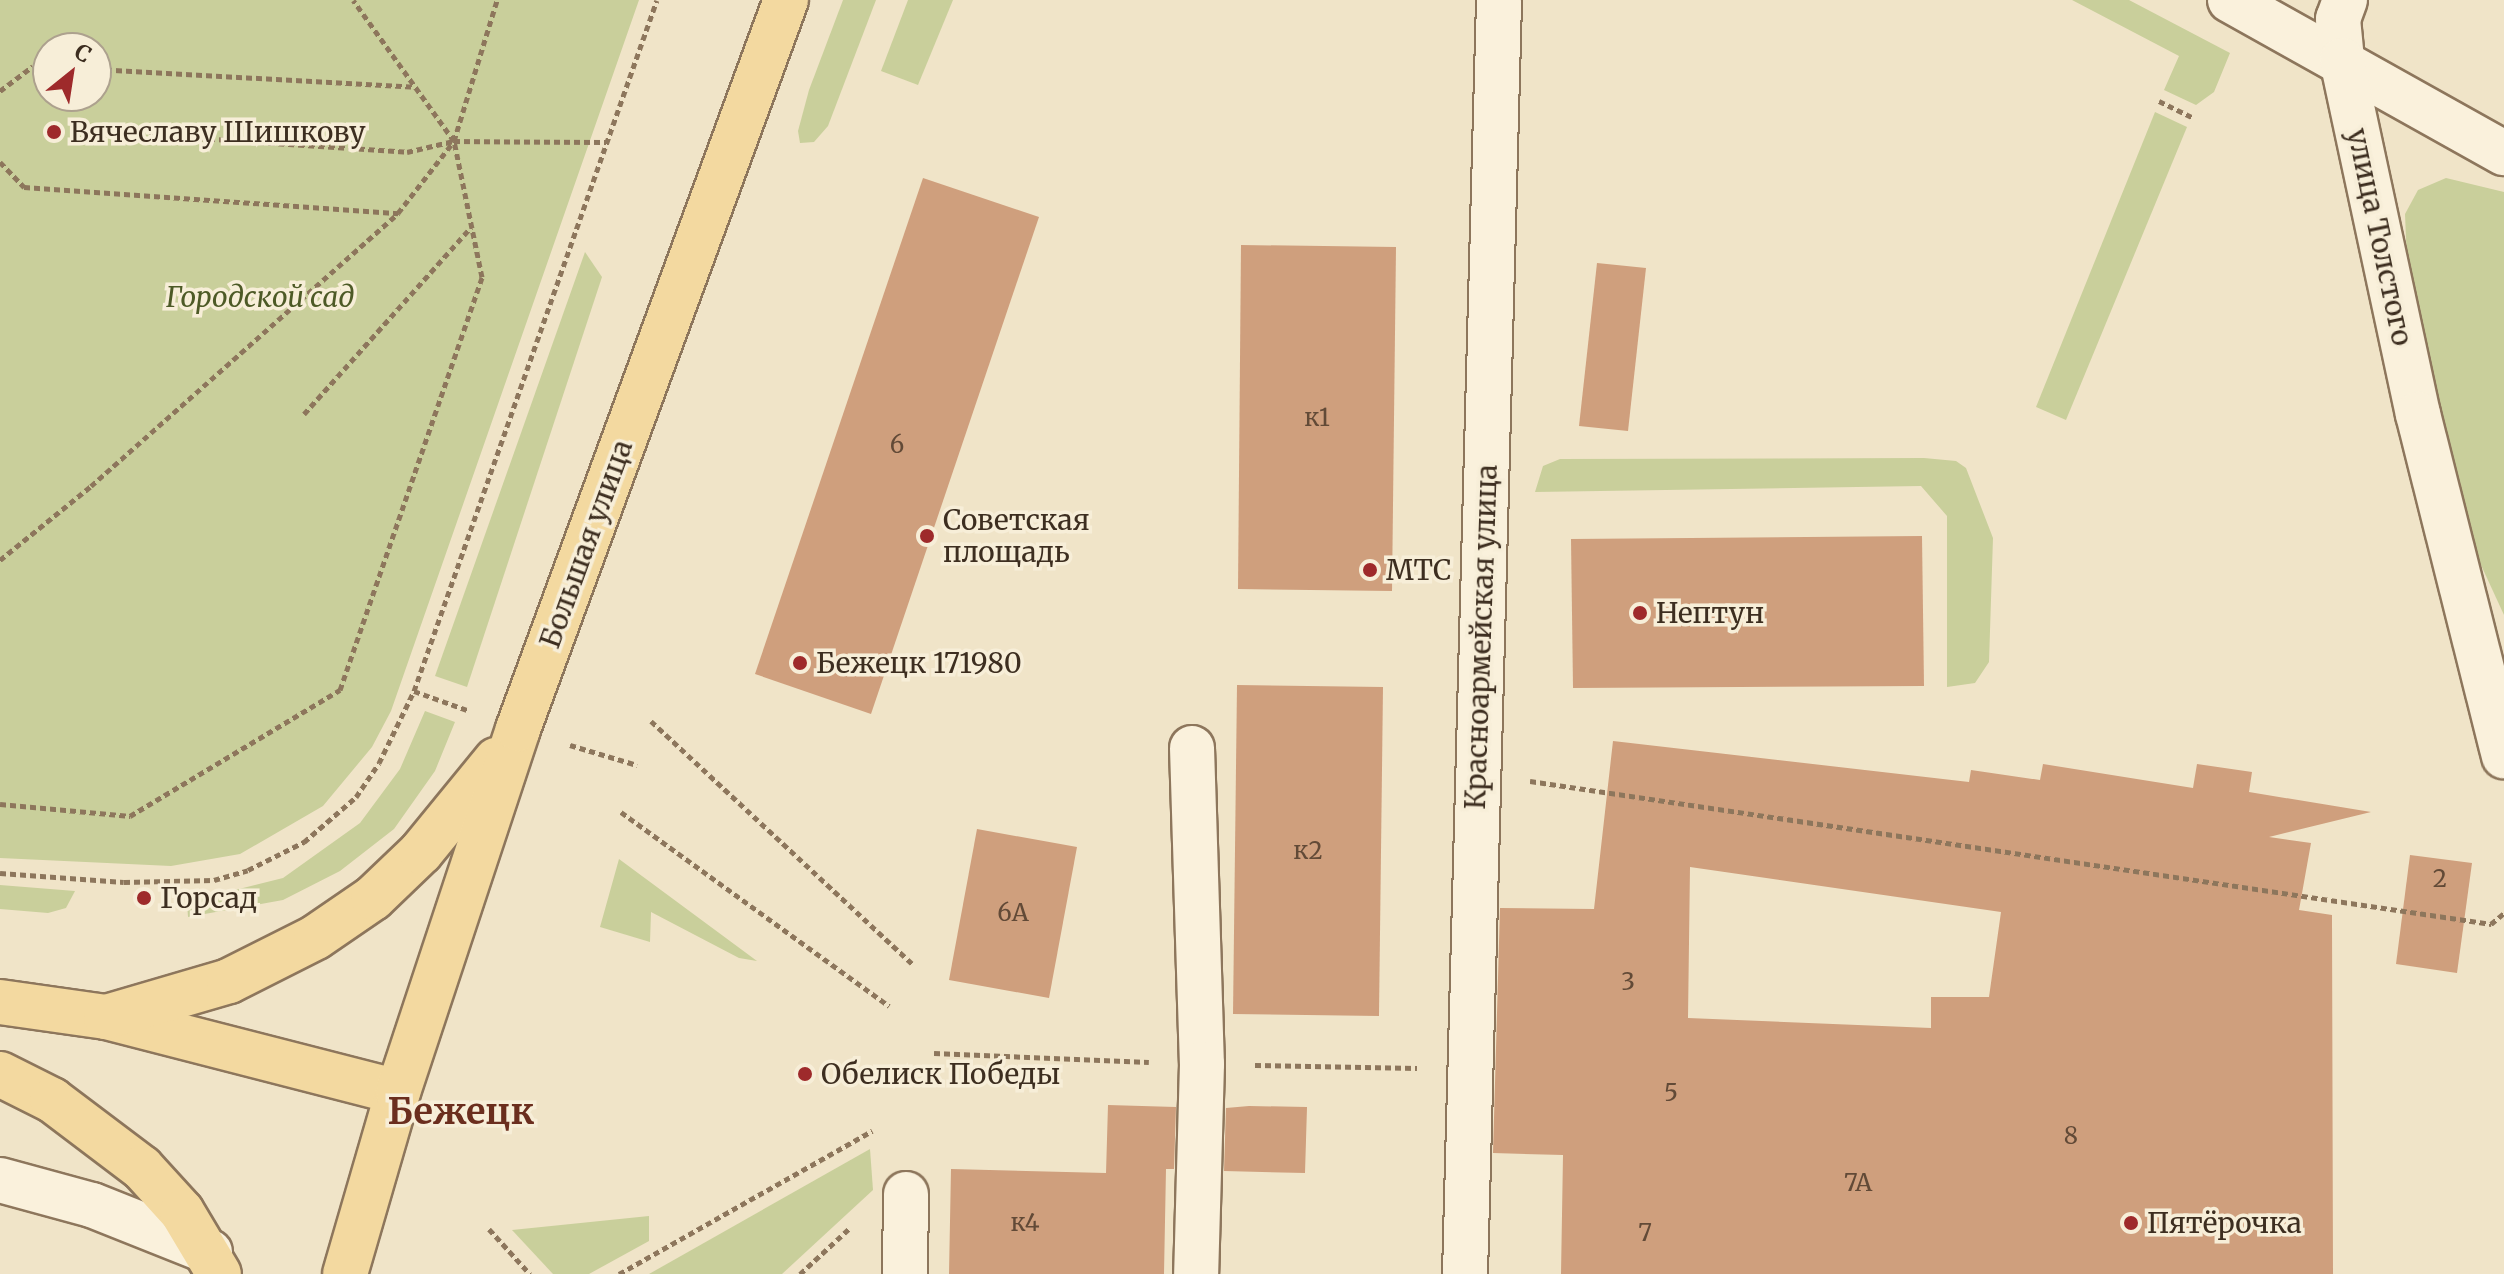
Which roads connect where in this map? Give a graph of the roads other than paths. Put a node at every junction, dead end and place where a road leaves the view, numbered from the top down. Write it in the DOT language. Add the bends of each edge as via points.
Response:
graph roads {
  1 [pos="786,0"];
  2 [pos="1499,0"];
  3 [pos="2230,0"];
  4 [pos="2345,0"];
  5 [pos="2342,60"];
  6 [pos="2504,153"];
  7 [pos="518,729"];
  8 [pos="1192,748"];
  9 [pos="2504,756"];
  10 [pos="0,1002"];
  11 [pos="106,1017"];
  12 [pos="0,1074"];
  13 [pos="398,1092"];
  14 [pos="0,1180"];
  15 [pos="906,1194"];
  16 [pos="215,1263"];
  17 [pos="345,1274"];
  18 [pos="905,1274"];
  19 [pos="1196,1274"];
  20 [pos="1465,1274"];
  1 -- 7 [label="main road, Большая улица"];
  2 -- 20 [label="street, Красноармейская улица"];
  3 -- 5 [label="street"];
  4 -- 5 [label="street, улица Толстого" via="2338,19"];
  5 -- 6 [label="street"];
  5 -- 9 [label="street, улица Толстого" via="2418,414"];
  7 -- 11 [label="main road" via="469,796 373,898 304,944 229,981"];
  7 -- 13 [label="main road, Большая улица"];
  8 -- 19 [label="street" via="1202,1064"];
  10 -- 11 [label="main road"];
  11 -- 13 [label="main road"];
  12 -- 16 [label="main road" via="99,1132 182,1212"];
  13 -- 17 [label="main road, Большая улица"];
  14 -- 16 [label="street" via="92,1205"];
  15 -- 18 [label="street"];
}
